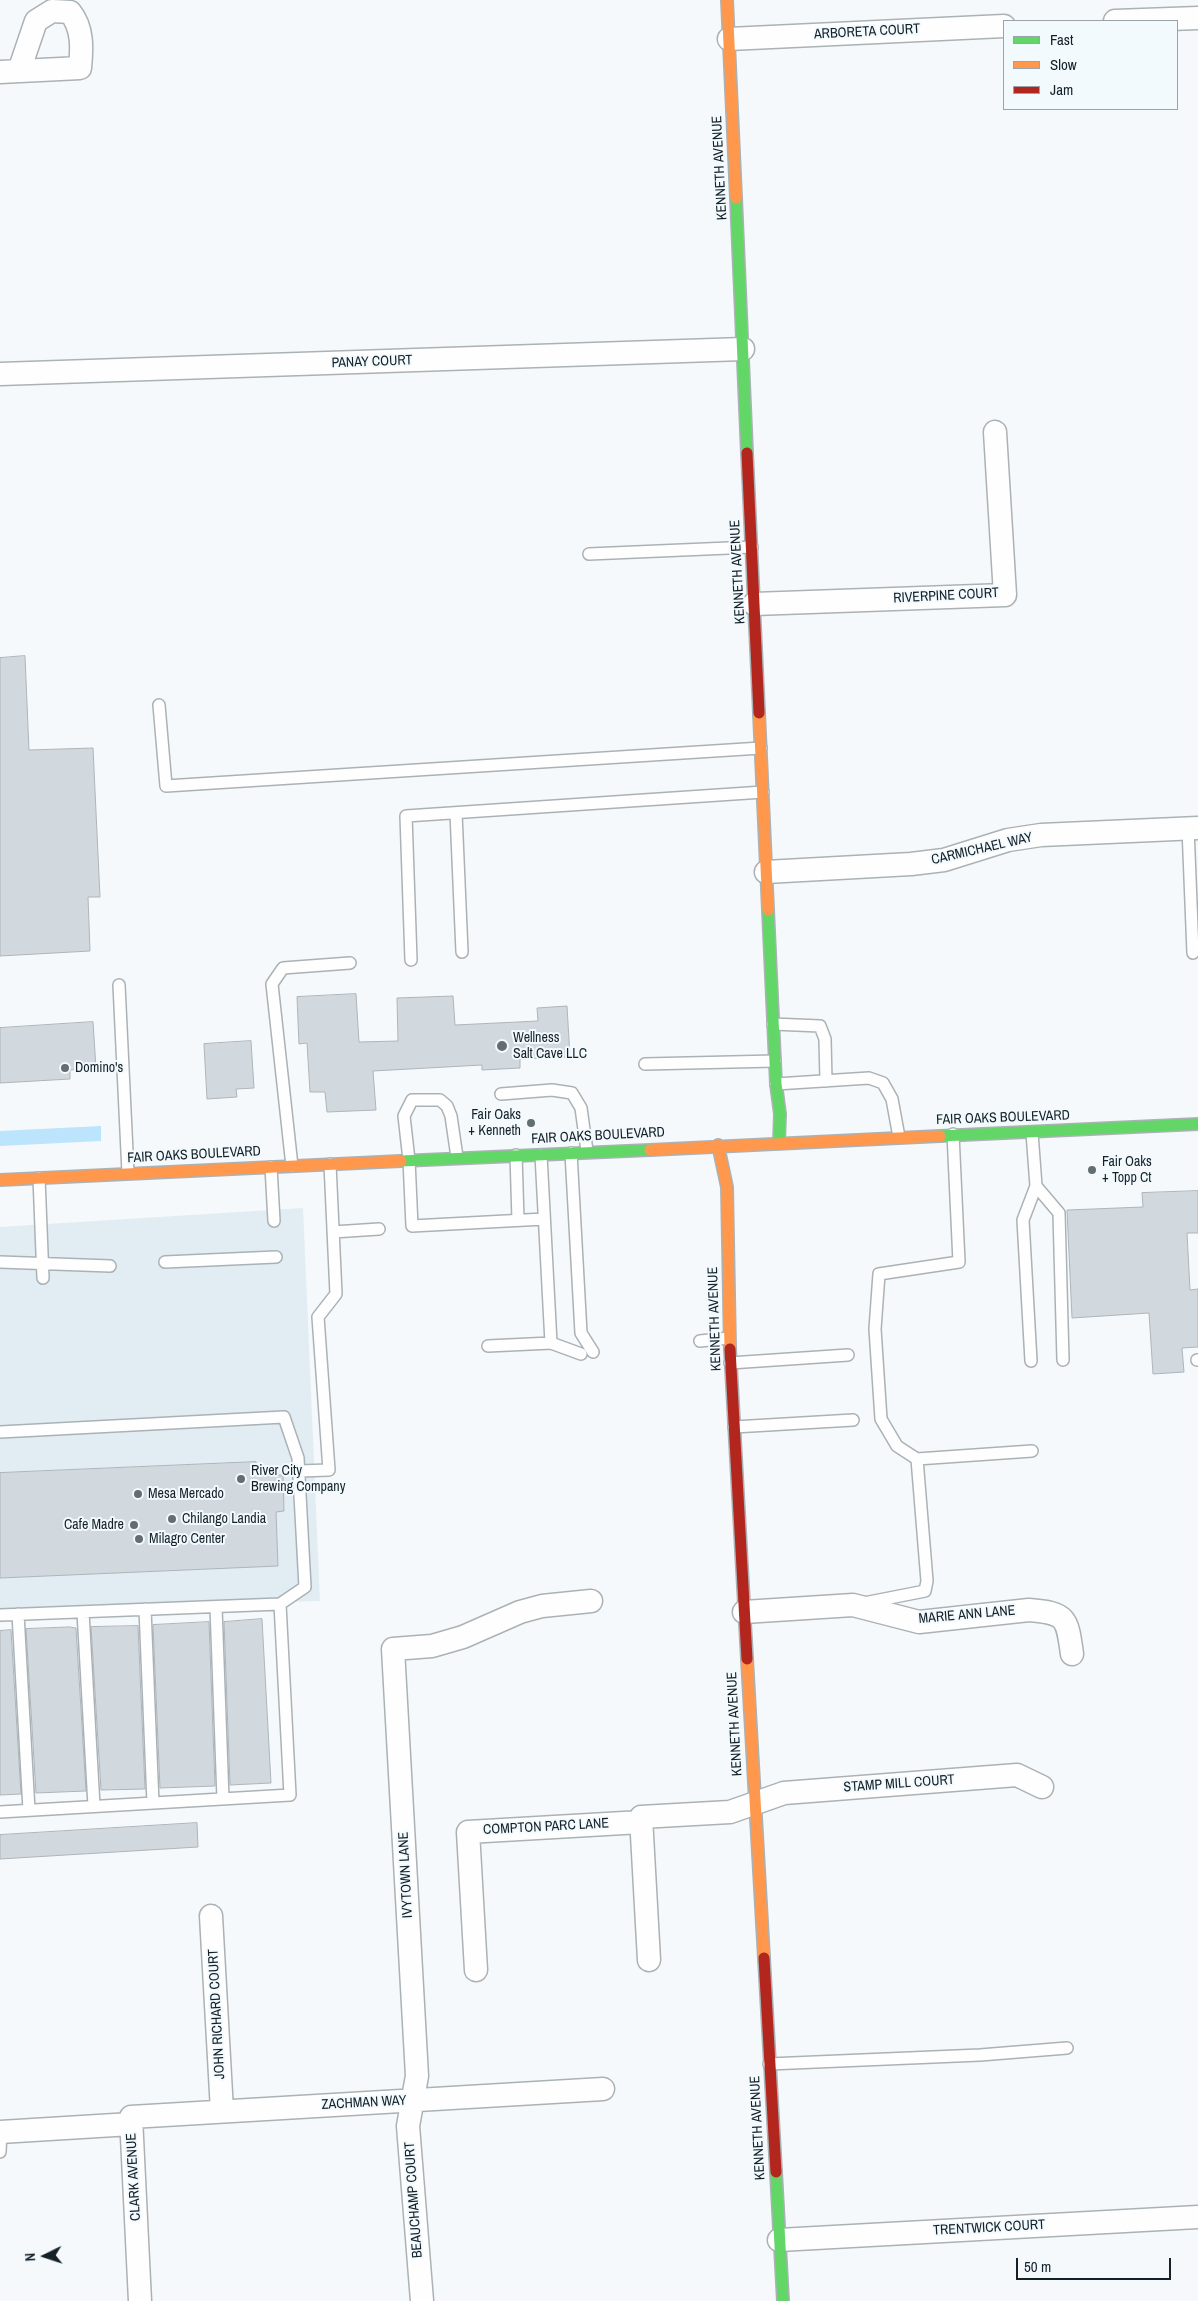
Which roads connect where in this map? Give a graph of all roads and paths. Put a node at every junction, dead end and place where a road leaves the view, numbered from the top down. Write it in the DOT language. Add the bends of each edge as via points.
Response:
graph roads {
  1 [pos="727,0"];
  2 [pos="1198,18"];
  3 [pos="1143,20"];
  4 [pos="1003,26"];
  5 [pos="729,39"];
  6 [pos="743,349"];
  7 [pos="0,374"];
  8 [pos="995,432"];
  9 [pos="752,547"];
  10 [pos="589,554"];
  11 [pos="754,604"];
  12 [pos="159,705"];
  13 [pos="761,748"];
  14 [pos="763,792"];
  15 [pos="456,812"];
  16 [pos="1193,828"];
  17 [pos="766,872"];
  18 [pos="462,952"];
  19 [pos="1193,953"];
  20 [pos="411,960"];
  21 [pos="350,964"];
  22 [pos="119,984"];
  23 [pos="773,1024"];
  24 [pos="775,1061"];
  25 [pos="645,1064"];
  26 [pos="826,1081"];
  27 [pos="776,1084"];
  28 [pos="501,1094"];
  29 [pos="1198,1124"];
  30 [pos="1032,1133"];
  31 [pos="953,1134"];
  32 [pos="899,1137"];
  33 [pos="778,1143"];
  34 [pos="718,1145"];
  35 [pos="587,1151"];
  36 [pos="571,1152"];
  37 [pos="541,1154"];
  38 [pos="516,1155"];
  39 [pos="457,1158"];
  40 [pos="409,1160"];
  41 [pos="330,1164"];
  42 [pos="292,1166"];
  43 [pos="272,1167"];
  44 [pos="128,1174"];
  45 [pos="39,1178"];
  46 [pos="0,1180"];
  47 [pos="1036,1186"];
  48 [pos="544,1218"];
  49 [pos="518,1220"];
  50 [pos="274,1221"];
  51 [pos="379,1229"];
  52 [pos="333,1232"];
  53 [pos="276,1257"];
  54 [pos="0,1262"];
  55 [pos="165,1262"];
  56 [pos="42,1265"];
  57 [pos="110,1266"];
  58 [pos="43,1278"];
  59 [pos="729,1338"];
  60 [pos="700,1341"];
  61 [pos="551,1343"];
  62 [pos="488,1346"];
  63 [pos="848,1355"];
  64 [pos="1063,1360"];
  65 [pos="1031,1361"];
  66 [pos="730,1363"];
  67 [pos="853,1420"];
  68 [pos="734,1427"];
  69 [pos="0,1432"];
  70 [pos="1032,1451"];
  71 [pos="917,1459"];
  72 [pos="299,1471"];
  73 [pos="591,1601"];
  74 [pos="280,1604"];
  75 [pos="853,1605"];
  76 [pos="216,1607"];
  77 [pos="145,1609"];
  78 [pos="83,1612"];
  79 [pos="744,1612"];
  80 [pos="18,1614"];
  81 [pos="0,1615"];
  82 [pos="1072,1654"];
  83 [pos="1042,1787"];
  84 [pos="223,1799"];
  85 [pos="153,1803"];
  86 [pos="755,1803"];
  87 [pos="94,1806"];
  88 [pos="29,1810"];
  89 [pos="0,1812"];
  90 [pos="641,1822"];
  91 [pos="211,1916"];
  92 [pos="649,1960"];
  93 [pos="476,1970"];
  94 [pos="1066,2048"];
  95 [pos="769,2064"];
  96 [pos="603,2088"];
  97 [pos="413,2100"];
  98 [pos="222,2111"];
  99 [pos="131,2124"];
  100 [pos="0,2138"];
  101 [pos="1198,2216"];
  102 [pos="779,2240"];
  103 [pos="140,2301"];
  104 [pos="422,2301"];
  105 [pos="783,2301"];
  1 -- 5 [label="street, KENNETH AVENUE"];
  2 -- 3 [label="street"];
  4 -- 5 [label="street, ARBORETA COURT"];
  5 -- 6 [label="street, KENNETH AVENUE"];
  6 -- 7 [label="street, PANAY COURT"];
  6 -- 9 [label="street, KENNETH AVENUE"];
  8 -- 11 [label="street, RIVERPINE COURT" via="1005,595"];
  9 -- 10 [label="lane"];
  9 -- 11 [label="street, KENNETH AVENUE"];
  11 -- 13 [label="street, KENNETH AVENUE"];
  12 -- 13 [label="lane" via="166,786"];
  13 -- 14 [label="street, KENNETH AVENUE"];
  14 -- 15 [label="lane"];
  14 -- 17 [label="street, KENNETH AVENUE"];
  15 -- 18 [label="lane"];
  15 -- 20 [label="lane" via="406,816"];
  16 -- 17 [label="street, CARMICHAEL WAY" via="1041,835 1008,840 944,860"];
  16 -- 19 [label="lane"];
  17 -- 23 [label="street, KENNETH AVENUE"];
  21 -- 42 [label="lane" via="284,968 272,984"];
  22 -- 44 [label="lane"];
  23 -- 24 [label="street, KENNETH AVENUE"];
  23 -- 26 [label="lane" via="820,1026 825,1039"];
  24 -- 25 [label="lane"];
  24 -- 27 [label="street, KENNETH AVENUE"];
  26 -- 27 [label="lane"];
  26 -- 32 [label="lane" via="869,1078 883,1083 892,1099"];
  27 -- 33 [label="street, KENNETH AVENUE" via="780,1114"];
  28 -- 35 [label="lane" via="552,1090 572,1093 581,1108"];
  29 -- 30 [label="street, FAIR OAKS BOULEVARD"];
  30 -- 31 [label="street, FAIR OAKS BOULEVARD"];
  30 -- 47 [label="lane"];
  31 -- 32 [label="street, FAIR OAKS BOULEVARD"];
  31 -- 71 [label="lane" via="960,1262 879,1274 876,1329 881,1419 897,1446"];
  32 -- 33 [label="street, FAIR OAKS BOULEVARD"];
  33 -- 34 [label="street, FAIR OAKS BOULEVARD"];
  34 -- 35 [label="street, FAIR OAKS BOULEVARD"];
  34 -- 59 [label="street, KENNETH AVENUE" via="727,1187"];
  35 -- 36 [label="street, FAIR OAKS BOULEVARD"];
  36 -- 37 [label="street, FAIR OAKS BOULEVARD"];
  36 -- 61 [label="lane" via="581,1334 587,1353"];
  37 -- 38 [label="street, FAIR OAKS BOULEVARD"];
  37 -- 48 [label="lane"];
  38 -- 39 [label="street, FAIR OAKS BOULEVARD"];
  38 -- 49 [label="lane"];
  39 -- 40 [label="street, FAIR OAKS BOULEVARD"];
  39 -- 40 [label="lane" via="447,1106 440,1100 428,1098 412,1100 404,1116"];
  40 -- 41 [label="street, FAIR OAKS BOULEVARD"];
  40 -- 49 [label="lane" via="412,1226"];
  41 -- 42 [label="street, FAIR OAKS BOULEVARD"];
  41 -- 52 [label="lane"];
  42 -- 43 [label="street, FAIR OAKS BOULEVARD"];
  43 -- 44 [label="street, FAIR OAKS BOULEVARD"];
  43 -- 50 [label="lane"];
  44 -- 45 [label="street, FAIR OAKS BOULEVARD"];
  45 -- 46 [label="street, FAIR OAKS BOULEVARD"];
  45 -- 56 [label="lane"];
  47 -- 64 [label="lane" via="1059,1213"];
  47 -- 65 [label="lane" via="1023,1220"];
  48 -- 49 [label="lane"];
  48 -- 61 [label="lane"];
  51 -- 52 [label="lane"];
  52 -- 72 [label="lane" via="336,1294 318,1317 329,1470"];
  53 -- 55 [label="lane"];
  54 -- 56 [label="lane"];
  56 -- 57 [label="lane"];
  56 -- 58 [label="lane"];
  59 -- 60 [label="lane"];
  59 -- 66 [label="street, KENNETH AVENUE"];
  61 -- 62 [label="lane"];
  63 -- 66 [label="lane"];
  66 -- 68 [label="street, KENNETH AVENUE"];
  67 -- 68 [label="lane"];
  68 -- 79 [label="street, KENNETH AVENUE"];
  69 -- 72 [label="lane" via="284,1417 298,1458"];
  70 -- 71 [label="lane"];
  71 -- 75 [label="lane" via="926,1591"];
  72 -- 74 [label="lane" via="305,1587"];
  73 -- 97 [label="street, IVYTOWN LANE" via="542,1606 432,1646 393,1649 417,2076"];
  74 -- 76 [label="lane"];
  74 -- 84 [label="lane" via="290,1795"];
  75 -- 79 [label="street, MARIE ANN LANE"];
  75 -- 82 [label="street, MARIE ANN LANE" via="919,1622 1045,1611 1060,1616 1068,1624"];
  76 -- 77 [label="lane"];
  76 -- 84 [label="lane"];
  77 -- 78 [label="lane"];
  77 -- 85 [label="lane"];
  78 -- 80 [label="lane"];
  78 -- 87 [label="lane"];
  79 -- 86 [label="street, KENNETH AVENUE"];
  80 -- 81 [label="lane"];
  80 -- 88 [label="lane"];
  83 -- 86 [label="street, STAMP MILL COURT" via="1017,1775 784,1793"];
  84 -- 85 [label="lane"];
  85 -- 87 [label="lane"];
  86 -- 90 [label="street, COMPTON PARC LANE" via="730,1812 641,1817"];
  86 -- 95 [label="street, KENNETH AVENUE"];
  87 -- 88 [label="lane"];
  88 -- 89 [label="lane"];
  90 -- 92 [label="street"];
  90 -- 93 [label="street, COMPTON PARC LANE" via="468,1832"];
  91 -- 98 [label="street, JOHN RICHARD COURT"];
  94 -- 95 [label="lane"];
  95 -- 102 [label="street, KENNETH AVENUE"];
  96 -- 97 [label="street, ZACHMAN WAY"];
  97 -- 98 [label="street, ZACHMAN WAY"];
  97 -- 104 [label="street, BEAUCHAMP COURT" via="408,2126"];
  98 -- 99 [label="street, ZACHMAN WAY" via="131,2117"];
  99 -- 100 [label="street, CLARK AVENUE"];
  99 -- 103 [label="street, CLARK AVENUE"];
  101 -- 102 [label="street, TRENTWICK COURT"];
  102 -- 105 [label="street, KENNETH AVENUE"];
}
